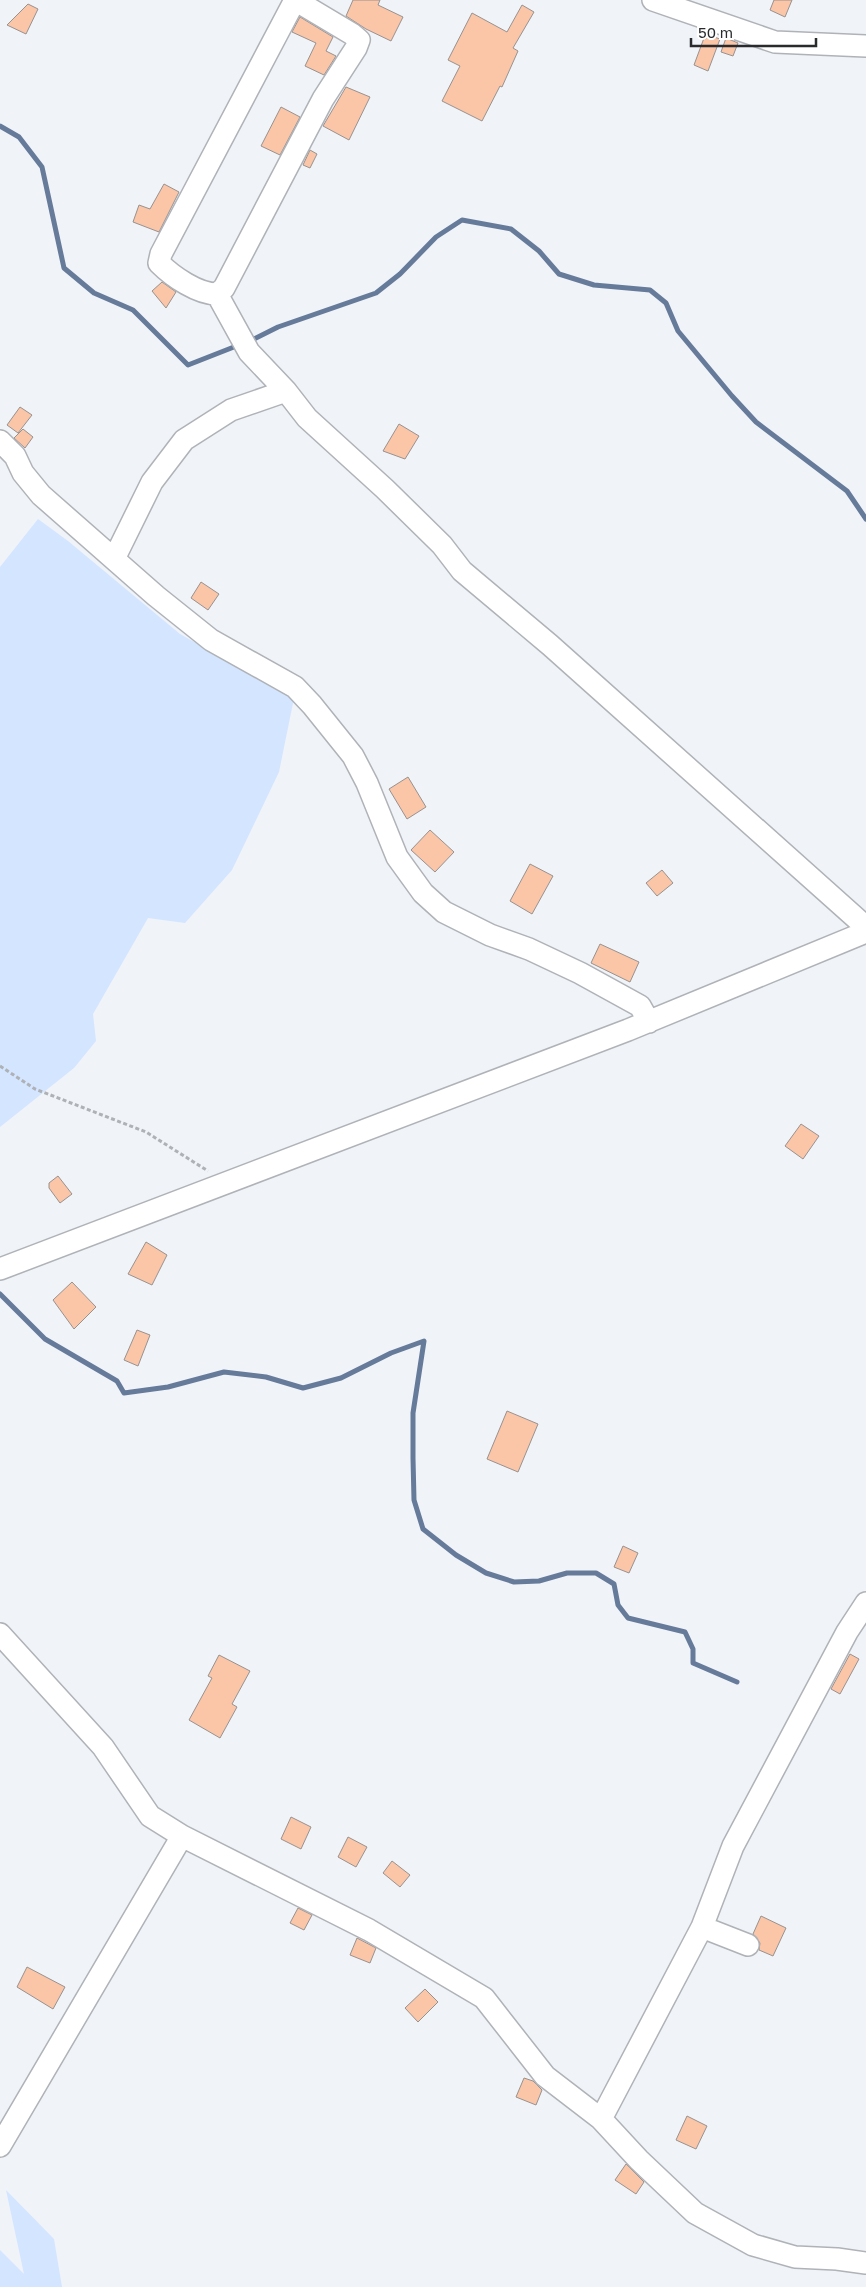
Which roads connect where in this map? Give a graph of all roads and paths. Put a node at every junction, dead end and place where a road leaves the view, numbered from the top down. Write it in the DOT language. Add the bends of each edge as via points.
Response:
graph roads {
  1 [pos="295,0"];
  2 [pos="653,0"];
  3 [pos="866,46"];
  4 [pos="217,294"];
  5 [pos="286,391"];
  6 [pos="0,441"];
  7 [pos="114,559"];
  8 [pos="866,927"];
  9 [pos="866,932"];
  10 [pos="649,1022"];
  11 [pos="0,1066"];
  12 [pos="217,1187"];
  13 [pos="0,1269"];
  14 [pos="866,1603"];
  15 [pos="0,1634"];
  16 [pos="182,1836"];
  17 [pos="702,1927"];
  18 [pos="748,1945"];
  19 [pos="601,2119"];
  20 [pos="0,2146"];
  21 [pos="866,2263"];
  1 -- 4 [label="street" via="161,254 159,263 166,270 206,294"];
  1 -- 4 [label="street" via="352,34 358,40 356,48 324,99 224,288"];
  2 -- 3 [label="street" via="775,42"];
  4 -- 5 [label="street" via="245,346"];
  5 -- 7 [label="street" via="231,410 184,440 152,482"];
  5 -- 8 [label="street" via="307,418 442,545 462,571 558,652"];
  6 -- 7 [label="street" via="15,456 23,473 41,495"];
  7 -- 10 [label="street" via="212,640 295,687 312,705 353,756 398,858 422,893 444,912 580,973 640,1006"];
  9 -- 10 [label="street"];
  10 -- 12 [label="street"];
  11 -- 12 [label="path" via="35,1089 146,1132 208,1170"];
  12 -- 13 [label="street"];
  14 -- 17 [label="street" via="847,1632 733,1846"];
  15 -- 16 [label="street" via="103,1747 150,1816"];
  16 -- 19 [label="street" via="370,1930 484,1998 545,2076"];
  16 -- 20 [label="street"];
  17 -- 18 [label="street"];
  17 -- 19 [label="street"];
  19 -- 21 [label="street" via="695,2212 753,2245 794,2257 837,2258"];
}
